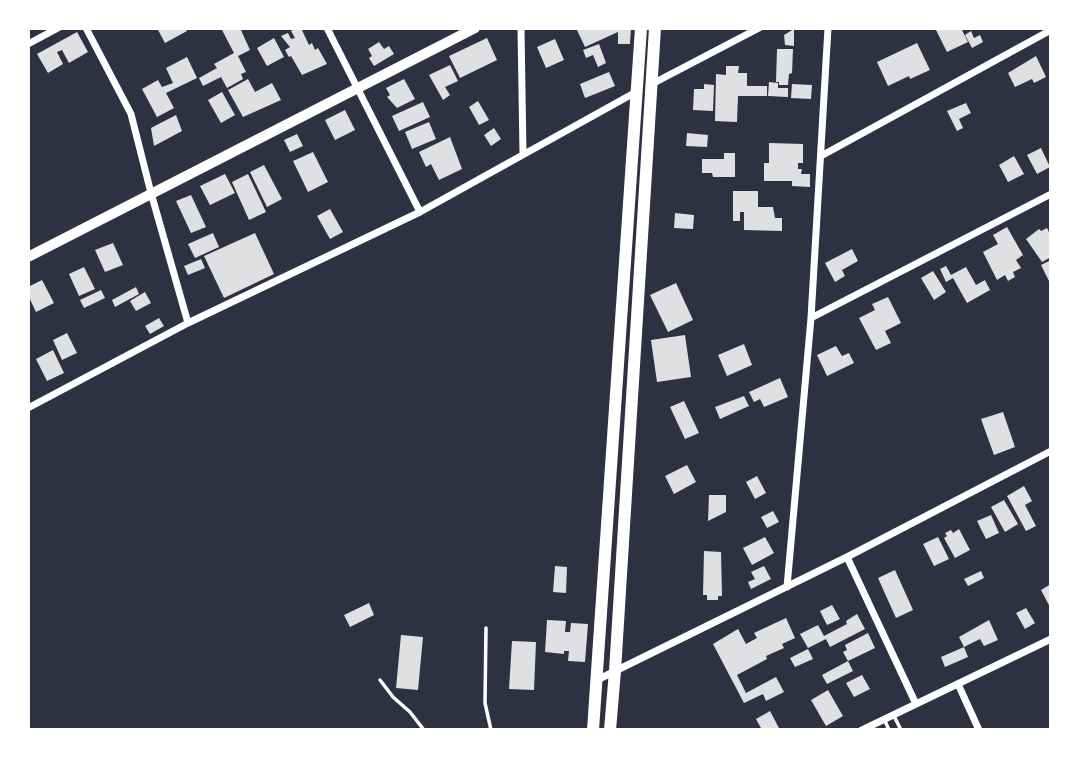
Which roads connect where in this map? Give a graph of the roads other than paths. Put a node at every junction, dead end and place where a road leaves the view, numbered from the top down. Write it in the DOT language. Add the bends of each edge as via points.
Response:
graph roads {
  1 [pos="58,28"];
  2 [pos="86,28"];
  3 [pos="327,28"];
  4 [pos="475,28"];
  5 [pos="521,28"];
  6 [pos="642,28"];
  7 [pos="655,28"];
  8 [pos="759,28"];
  9 [pos="828,28"];
  10 [pos="1051,30"];
  11 [pos="28,44"];
  12 [pos="651,84"];
  13 [pos="357,88"];
  14 [pos="637,91"];
  15 [pos="523,153"];
  16 [pos="821,156"];
  17 [pos="151,194"];
  18 [pos="1051,194"];
  19 [pos="420,212"];
  20 [pos="28,257"];
  21 [pos="811,318"];
  22 [pos="188,323"];
  23 [pos="28,408"];
  24 [pos="1051,451"];
  25 [pos="847,557"];
  26 [pos="787,587"];
  27 [pos="486,628"];
  28 [pos="1051,639"];
  29 [pos="615,671"];
  30 [pos="380,680"];
  31 [pos="597,680"];
  32 [pos="958,684"];
  33 [pos="916,704"];
  34 [pos="894,715"];
  35 [pos="884,719"];
  36 [pos="424,730"];
  37 [pos="491,730"];
  38 [pos="593,730"];
  39 [pos="610,730"];
  40 [pos="862,730"];
  41 [pos="889,730"];
  42 [pos="901,730"];
  43 [pos="979,730"];
  1 -- 11 [label="street"];
  2 -- 17 [label="street" via="131,114"];
  3 -- 13 [label="street"];
  4 -- 13 [label="street"];
  5 -- 15 [label="street"];
  6 -- 14 [label="main road"];
  7 -- 12 [label="main road"];
  8 -- 12 [label="street"];
  9 -- 16 [label="street"];
  10 -- 16 [label="street"];
  12 -- 14 [label="street"];
  12 -- 29 [label="main road"];
  13 -- 17 [label="street"];
  13 -- 19 [label="street"];
  14 -- 15 [label="street"];
  14 -- 31 [label="main road"];
  15 -- 19 [label="street"];
  16 -- 21 [label="street"];
  17 -- 20 [label="street"];
  17 -- 22 [label="street"];
  18 -- 21 [label="street"];
  19 -- 22 [label="street"];
  21 -- 26 [label="street"];
  22 -- 23 [label="street"];
  24 -- 25 [label="street"];
  25 -- 26 [label="street"];
  25 -- 33 [label="street"];
  26 -- 29 [label="street"];
  27 -- 37 [label="lane" via="485,703"];
  28 -- 32 [label="street"];
  29 -- 31 [label="street"];
  29 -- 39 [label="main road"];
  30 -- 36 [label="lane"];
  31 -- 38 [label="main road"];
  32 -- 33 [label="street"];
  32 -- 43 [label="street"];
  33 -- 34 [label="street"];
  34 -- 35 [label="street"];
  34 -- 42 [label="lane"];
  35 -- 40 [label="street"];
  35 -- 41 [label="lane"];
}
